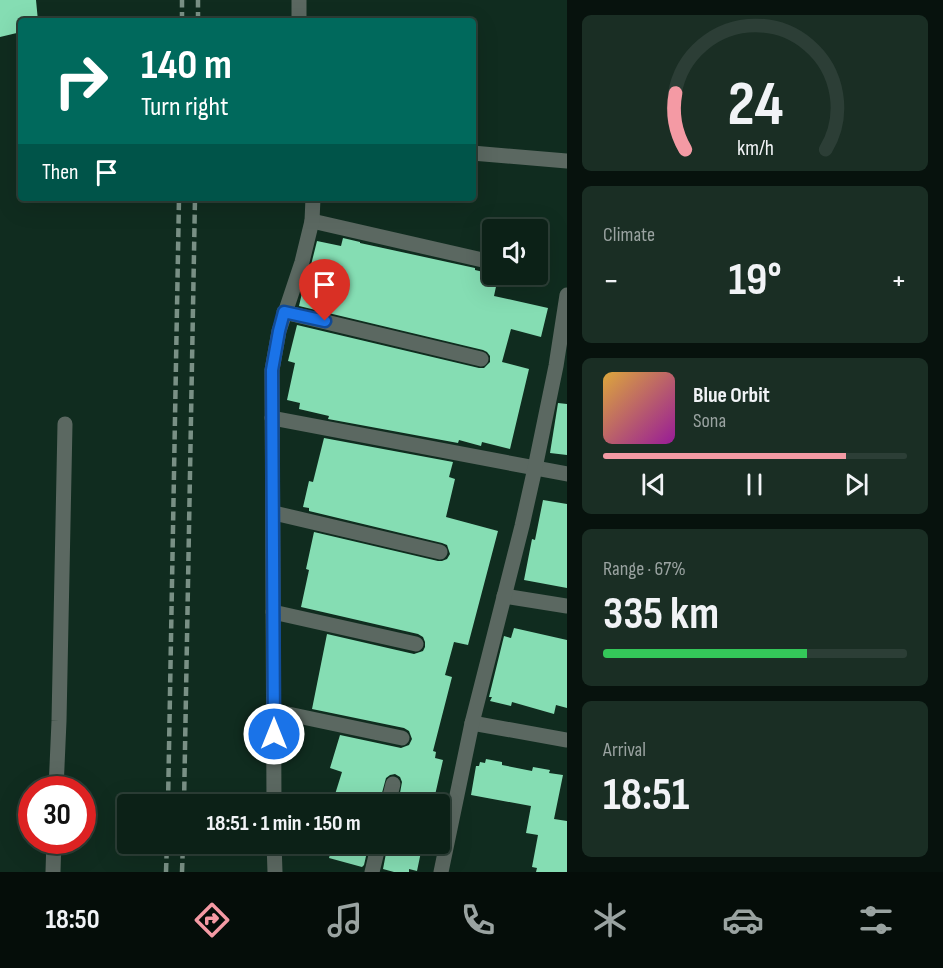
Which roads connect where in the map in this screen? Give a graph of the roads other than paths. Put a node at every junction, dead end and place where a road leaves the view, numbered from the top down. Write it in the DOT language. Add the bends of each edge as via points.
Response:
graph roads {
  1 [pos="299,0"];
  2 [pos="299,18"];
  3 [pos="476,153"];
  4 [pos="567,161"];
  5 [pos="313,201"];
  6 [pos="312,221"];
  7 [pos="482,260"];
  8 [pos="567,295"];
  9 [pos="284,312"];
  10 [pos="481,359"];
  11 [pos="273,418"];
  12 [pos="65,424"];
  13 [pos="535,468"];
  14 [pos="567,474"];
  15 [pos="274,513"];
  16 [pos="440,552"];
  17 [pos="504,596"];
  18 [pos="567,606"];
  19 [pos="273,612"];
  20 [pos="416,644"];
  21 [pos="274,711"];
  22 [pos="472,723"];
  23 [pos="402,738"];
  24 [pos="567,740"];
  25 [pos="57,776"];
  26 [pos="393,784"];
  27 [pos="274,794"];
  28 [pos="390,794"];
  29 [pos="54,854"];
  30 [pos="274,854"];
  31 [pos="376,854"];
  32 [pos="53,872"];
  33 [pos="275,872"];
  34 [pos="372,872"];
  35 [pos="441,872"];
  1 -- 2 [label="street"];
  3 -- 4 [label="street"];
  5 -- 6 [label="street"];
  6 -- 7 [label="street"];
  6 -- 9 [label="street"];
  8 -- 13 [label="street"];
  9 -- 10 [label="street"];
  9 -- 11 [label="street" via="272,370"];
  11 -- 13 [label="street"];
  11 -- 15 [label="street"];
  12 -- 25 [label="street"];
  13 -- 14 [label="street"];
  13 -- 17 [label="street"];
  15 -- 16 [label="street"];
  15 -- 19 [label="street"];
  17 -- 18 [label="street"];
  17 -- 22 [label="street"];
  19 -- 20 [label="street"];
  19 -- 21 [label="street"];
  21 -- 23 [label="street"];
  21 -- 27 [label="street"];
  22 -- 24 [label="street"];
  22 -- 35 [label="street"];
  26 -- 28 [label="street"];
  29 -- 32 [label="street"];
  30 -- 33 [label="street"];
  31 -- 34 [label="street"];
}
